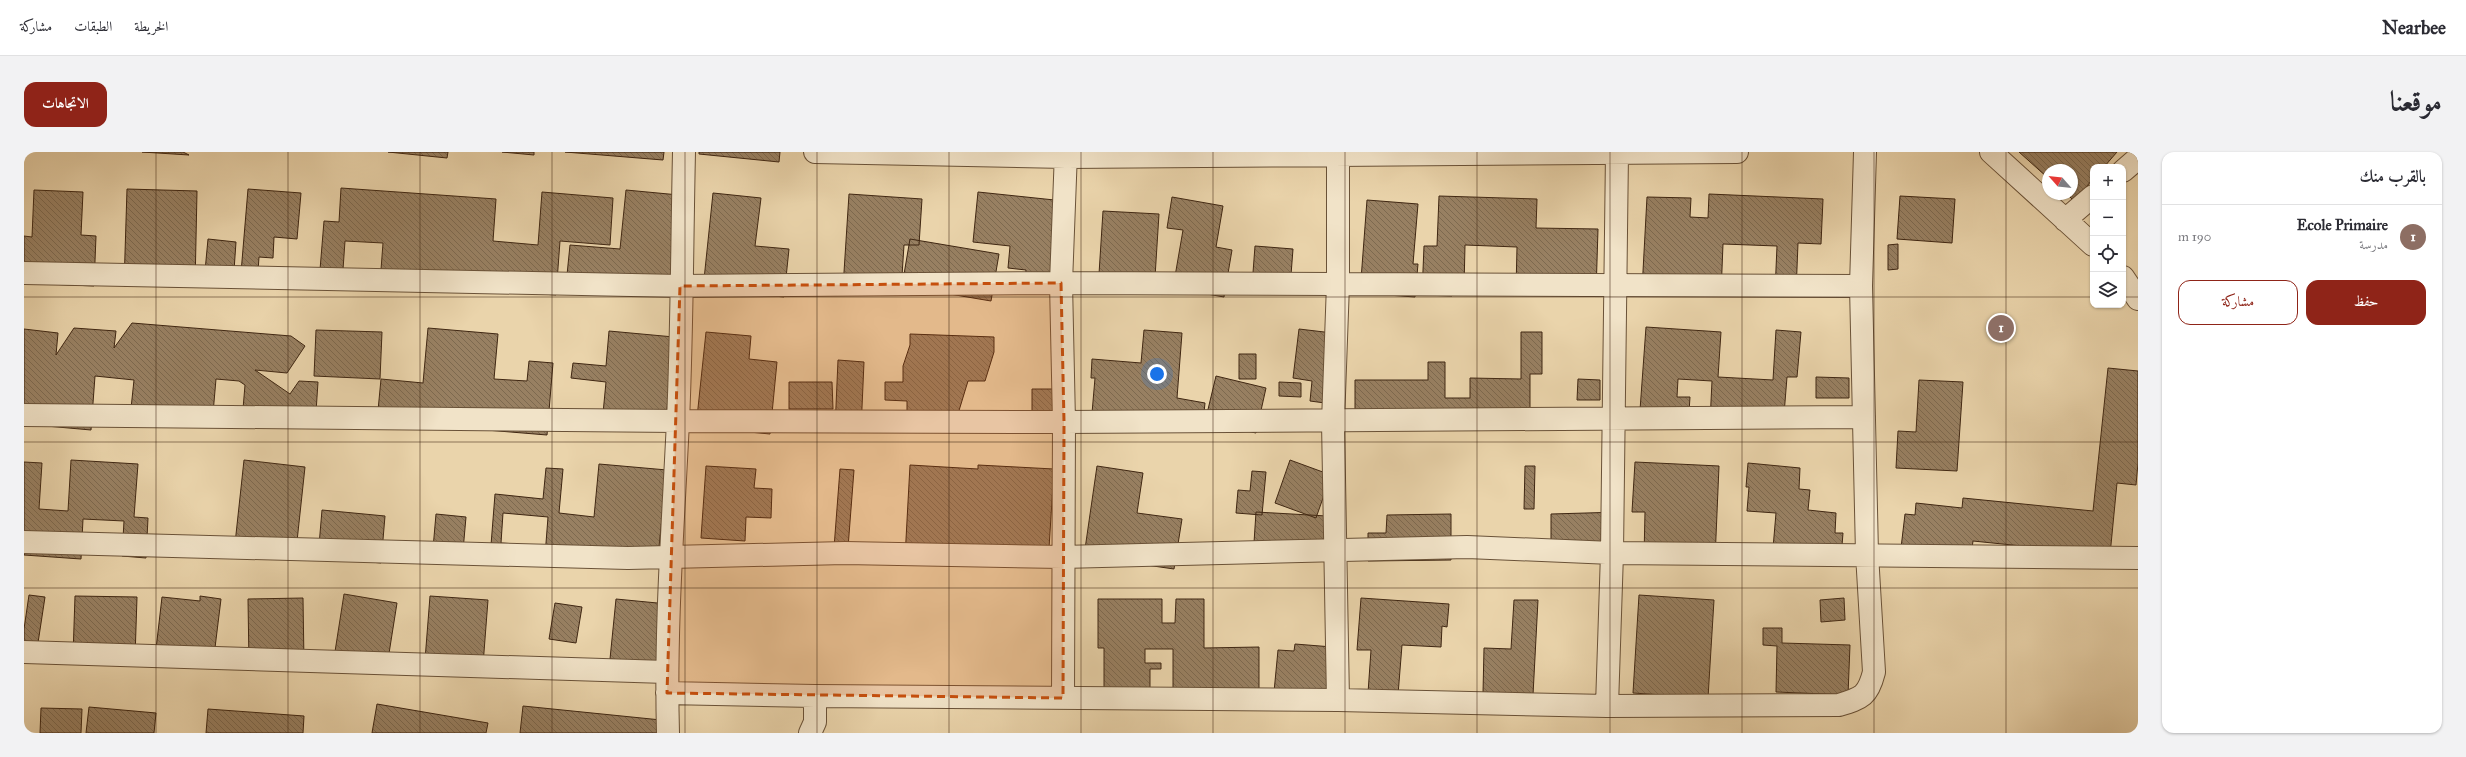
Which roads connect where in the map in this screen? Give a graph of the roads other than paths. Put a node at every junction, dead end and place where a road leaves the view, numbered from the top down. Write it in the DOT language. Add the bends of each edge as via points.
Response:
graph roads {
  1 [pos="684,152"];
  2 [pos="815,152"];
  3 [pos="1617,152"];
  4 [pos="1737,152"];
  5 [pos="1865,152"];
  6 [pos="1991,152"];
  7 [pos="1338,153"];
  8 [pos="1066,154"];
  9 [pos="2138,158"];
  10 [pos="2126,168"];
  11 [pos="2090,199"];
  12 [pos="2065,220"];
  13 [pos="2090,242"];
  14 [pos="24,273"];
  15 [pos="2126,281"];
  16 [pos="1061,283"];
  17 [pos="1338,284"];
  18 [pos="1617,285"];
  19 [pos="680,286"];
  20 [pos="1861,286"];
  21 [pos="2138,299"];
  22 [pos="24,415"];
  23 [pos="1864,417"];
  24 [pos="1614,418"];
  25 [pos="678,421"];
  26 [pos="1064,422"];
  27 [pos="1333,422"];
  28 [pos="24,542"];
  29 [pos="1335,551"];
  30 [pos="1612,553"];
  31 [pos="1867,554"];
  32 [pos="670,556"];
  33 [pos="1062,557"];
  34 [pos="2138,558"];
  35 [pos="24,652"];
  36 [pos="666,682"];
  37 [pos="815,696"];
  38 [pos="1064,698"];
  39 [pos="1338,700"];
  40 [pos="1607,706"];
  41 [pos="668,733"];
  42 [pos="810,733"];
  1 -- 19 [label="street"];
  2 -- 8 [label="street"];
  3 -- 4 [label="street"];
  3 -- 7 [label="street"];
  3 -- 18 [label="street"];
  5 -- 20 [label="street"];
  6 -- 12 [label="street"];
  7 -- 8 [label="street"];
  7 -- 17 [label="street"];
  8 -- 16 [label="street"];
  9 -- 10 [label="street"];
  11 -- 12 [label="street"];
  12 -- 13 [label="street"];
  14 -- 19 [label="street"];
  15 -- 21 [label="street"];
  16 -- 17 [label="street"];
  16 -- 19 [label="street"];
  16 -- 26 [label="street"];
  17 -- 18 [label="street"];
  17 -- 27 [label="street"];
  18 -- 20 [label="street"];
  18 -- 24 [label="street"];
  19 -- 25 [label="street"];
  20 -- 23 [label="street"];
  22 -- 25 [label="street"];
  23 -- 24 [label="street"];
  23 -- 31 [label="street"];
  24 -- 27 [label="street"];
  24 -- 30 [label="street"];
  25 -- 26 [label="street"];
  25 -- 32 [label="street"];
  26 -- 27 [label="street"];
  26 -- 33 [label="street"];
  27 -- 29 [label="street"];
  28 -- 32 [label="street" via="628,558"];
  29 -- 30 [label="street" via="1467,547"];
  29 -- 33 [label="street"];
  29 -- 39 [label="street"];
  30 -- 31 [label="street"];
  30 -- 40 [label="street"];
  31 -- 34 [label="street"];
  31 -- 40 [label="street" via="1874,672 1870,689 1857,699 1839,705"];
  32 -- 33 [label="street" via="845,553"];
  32 -- 36 [label="street"];
  33 -- 38 [label="street"];
  35 -- 36 [label="street"];
  36 -- 37 [label="street"];
  36 -- 41 [label="street"];
  37 -- 38 [label="street"];
  37 -- 42 [label="street" via="815,722"];
  38 -- 39 [label="street"];
  39 -- 40 [label="street"];
}
